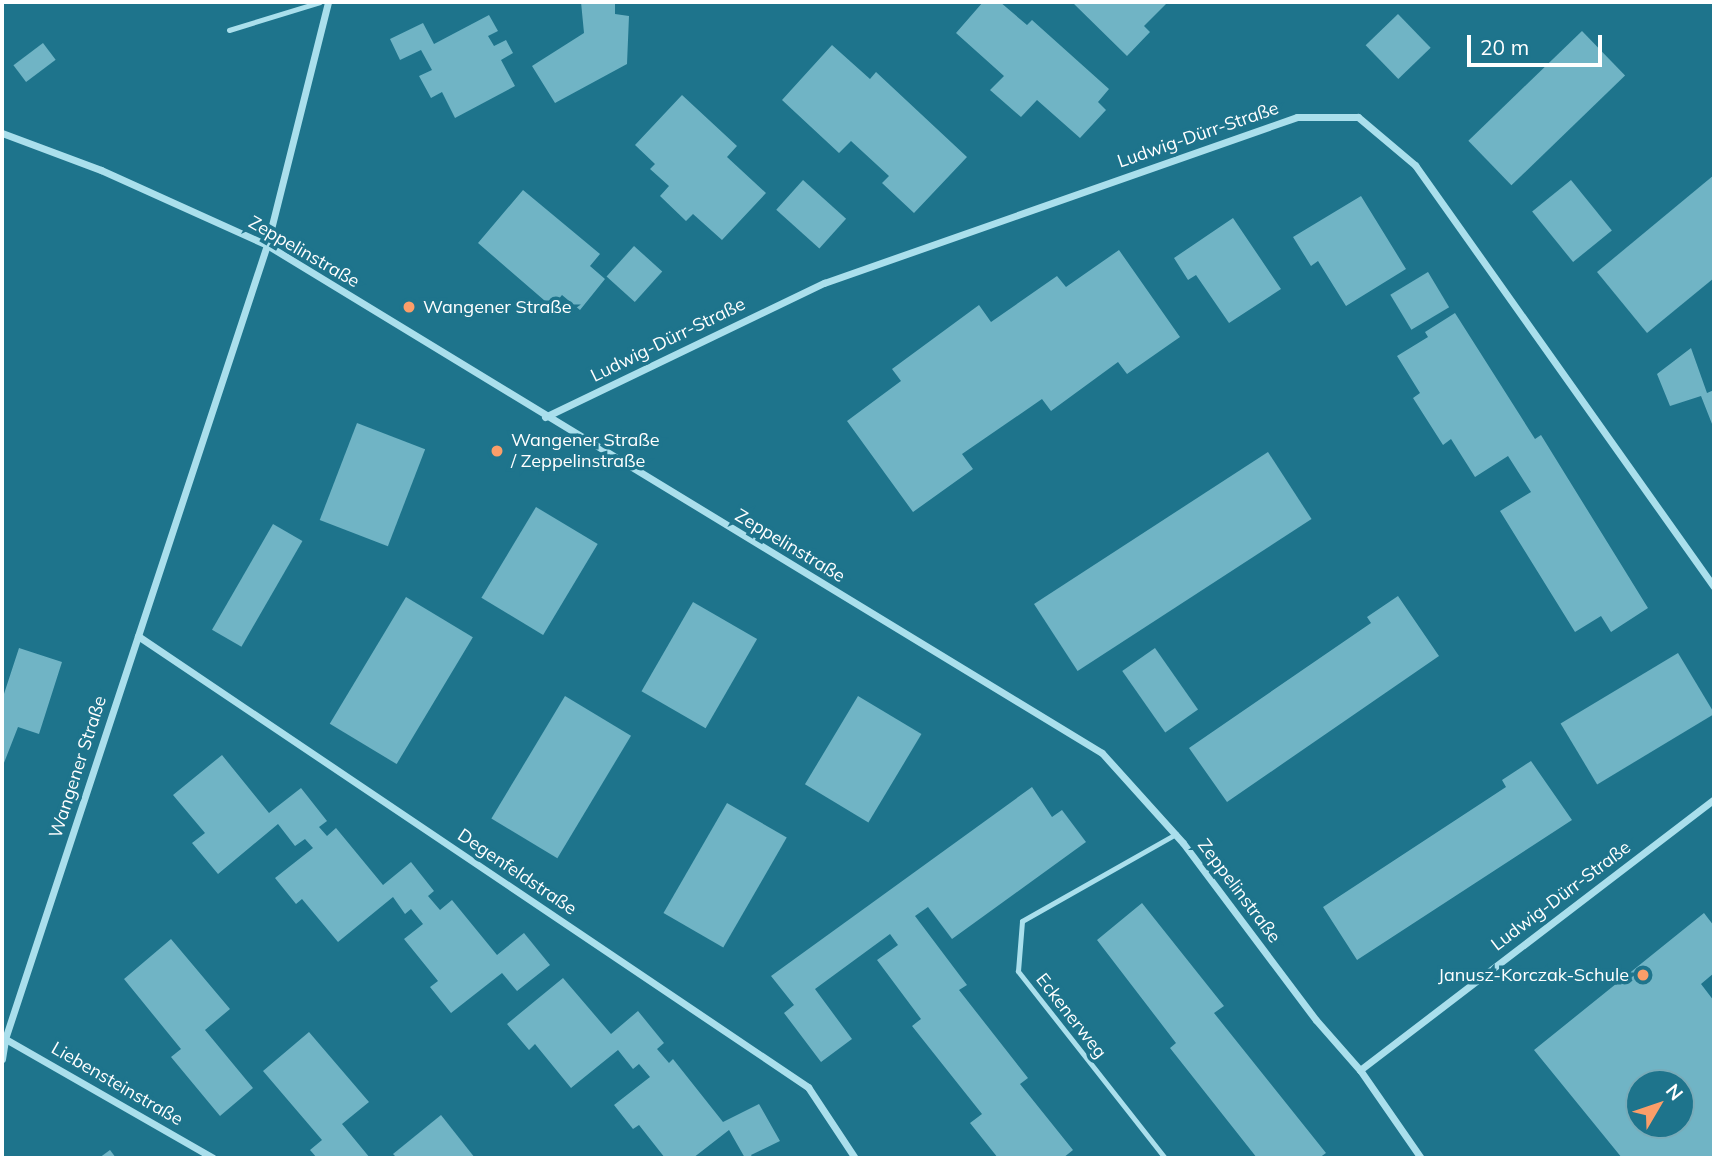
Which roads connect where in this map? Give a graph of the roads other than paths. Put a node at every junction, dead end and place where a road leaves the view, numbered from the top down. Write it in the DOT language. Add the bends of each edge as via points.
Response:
graph roads {
  1 [pos="320,2"];
  2 [pos="328,2"];
  3 [pos="229,30"];
  4 [pos="2,133"];
  5 [pos="267,245"];
  6 [pos="545,417"];
  7 [pos="1714,587"];
  8 [pos="138,636"];
  9 [pos="1714,799"];
  10 [pos="1176,834"];
  11 [pos="3,1038"];
  12 [pos="2,1059"];
  13 [pos="1360,1070"];
  14 [pos="213,1158"];
  15 [pos="855,1158"];
  16 [pos="1166,1158"];
  17 [pos="1422,1158"];
  1 -- 3 [label="lane"];
  2 -- 5 [label="street, Wangener Straße"];
  4 -- 5 [label="street, Zeppelinstraße" via="101,170"];
  5 -- 6 [label="street, Zeppelinstraße"];
  5 -- 8 [label="street, Wangener Straße"];
  6 -- 7 [label="street, Ludwig-Dürr-Straße" via="824,283 1297,117 1358,117 1415,165"];
  6 -- 10 [label="street, Zeppelinstraße" via="1102,753"];
  8 -- 11 [label="street, Wangener Straße"];
  8 -- 15 [label="street, Degenfeldstraße" via="808,1087"];
  9 -- 13 [label="street, Ludwig-Dürr-Straße"];
  10 -- 13 [label="street, Zeppelinstraße" via="1316,1020"];
  10 -- 16 [label="lane, Eckenerweg" via="1022,921 1018,971"];
  11 -- 12 [label="street, Wangener Straße"];
  11 -- 14 [label="street, Liebensteinstraße"];
  13 -- 17 [label="street, Zeppelinstraße"];
}
